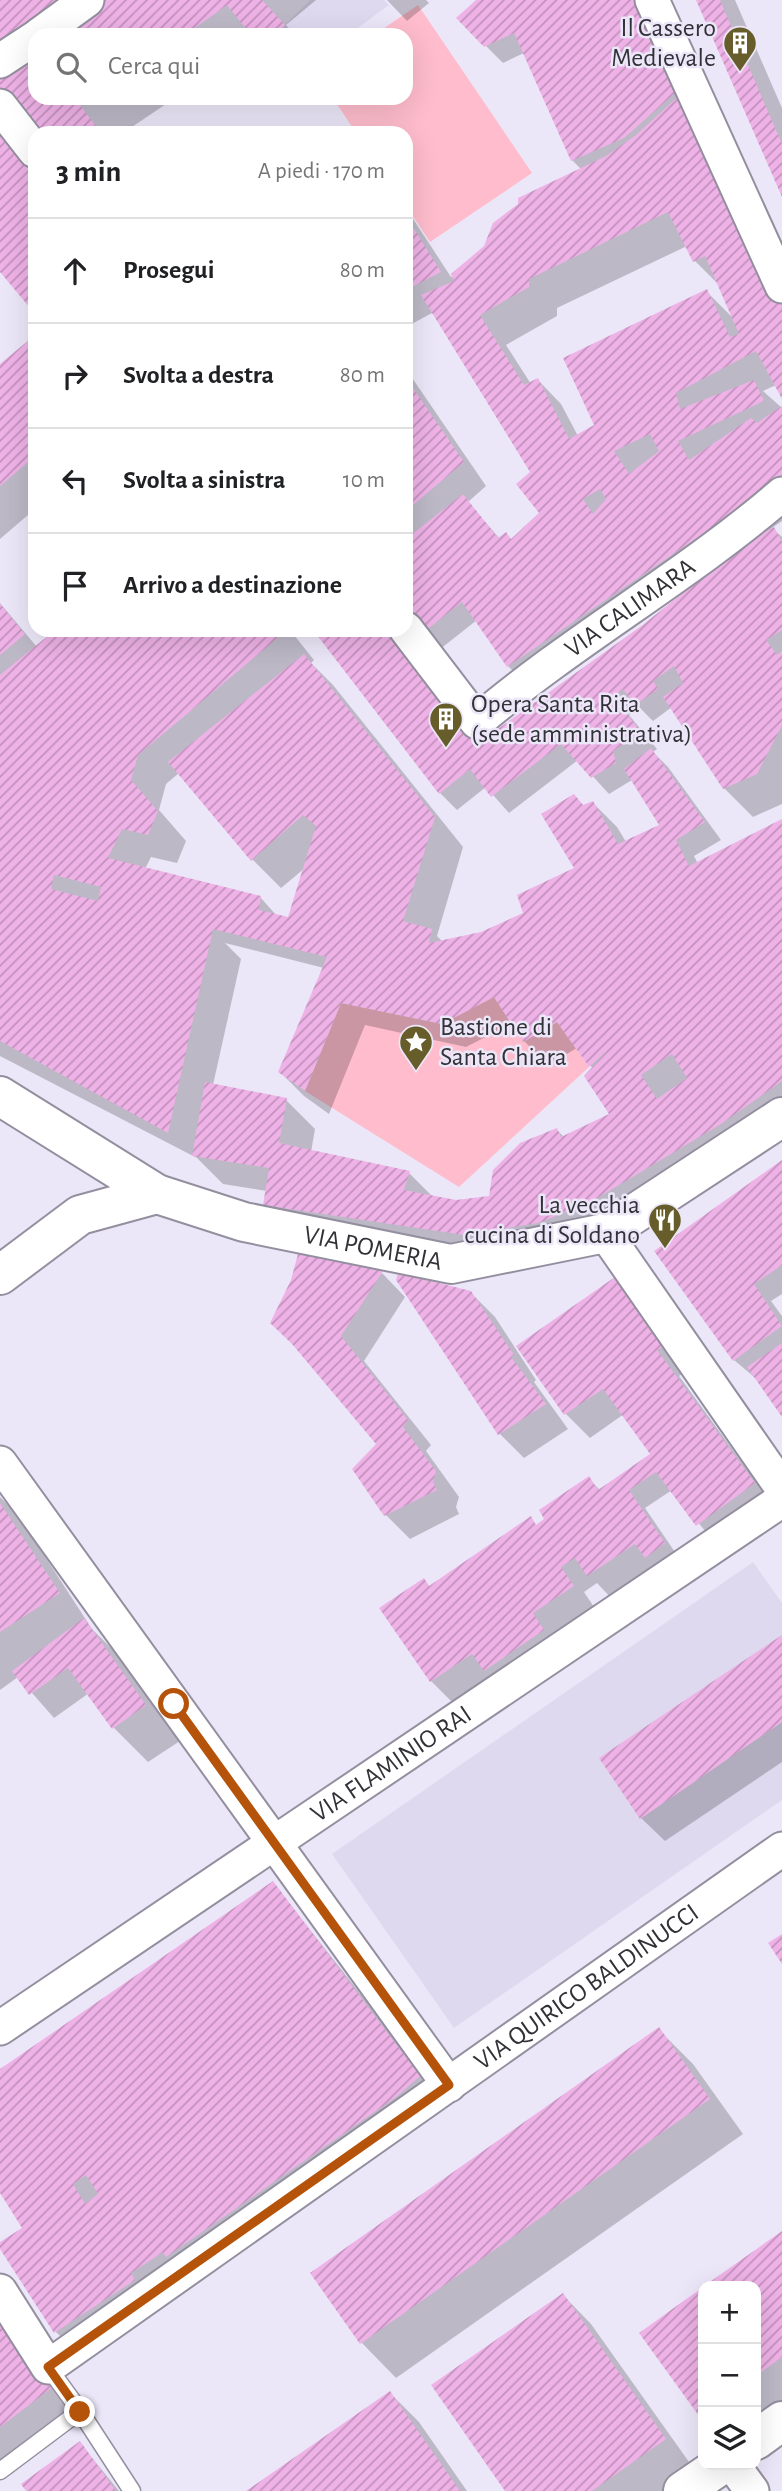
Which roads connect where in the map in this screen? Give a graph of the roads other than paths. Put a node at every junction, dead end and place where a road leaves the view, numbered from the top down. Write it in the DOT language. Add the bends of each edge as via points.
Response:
graph roads {
  1 [pos="87,0"];
  2 [pos="652,0"];
  3 [pos="48,28"];
  4 [pos="28,42"];
  5 [pos="0,61"];
  6 [pos="0,106"];
  7 [pos="28,142"];
  8 [pos="782,286"];
  9 [pos="782,494"];
  10 [pos="412,637"];
  11 [pos="0,1096"];
  12 [pos="782,1117"];
  13 [pos="157,1194"];
  14 [pos="605,1233"];
  15 [pos="0,1275"];
  16 [pos="0,1463"];
  17 [pos="782,1488"];
  18 [pos="782,1500"];
  19 [pos="273,1842"];
  20 [pos="782,1849"];
  21 [pos="0,2028"];
  22 [pos="449,2085"];
  23 [pos="0,2291"];
  24 [pos="48,2367"];
  25 [pos="80,2412"];
  26 [pos="782,2421"];
  27 [pos="761,2436"];
  28 [pos="714,2470"];
  29 [pos="737,2470"];
  30 [pos="0,2471"];
  31 [pos="132,2491"];
  32 [pos="683,2491"];
  33 [pos="752,2491"];
  1 -- 3 [label="street"];
  2 -- 8 [label="street"];
  4 -- 5 [label="street"];
  6 -- 7 [label="street"];
  9 -- 10 [label="street, VIA CALIMARA" via="745,526 521,684 477,722"];
  11 -- 13 [label="street, VIA POMERIA"];
  12 -- 14 [label="street, VIA POMERIA"];
  13 -- 14 [label="street, VIA POMERIA" via="244,1222 451,1264"];
  13 -- 15 [label="street" via="80,1215"];
  14 -- 17 [label="street"];
  16 -- 19 [label="street"];
  18 -- 19 [label="street, VIA FLAMINIO RAI"];
  19 -- 21 [label="street, VIA FLAMINIO RAI"];
  19 -- 22 [label="street"];
  20 -- 22 [label="street, VIA QUIRICO BALDINUCCI"];
  22 -- 24 [label="street, VIA QUIRICO BALDINUCCI"];
  23 -- 24 [label="street"];
  24 -- 25 [label="lane"];
  25 -- 30 [label="lane"];
  25 -- 31 [label="lane"];
  26 -- 27 [label="street"];
  28 -- 32 [label="street"];
  29 -- 33 [label="street"];
}
